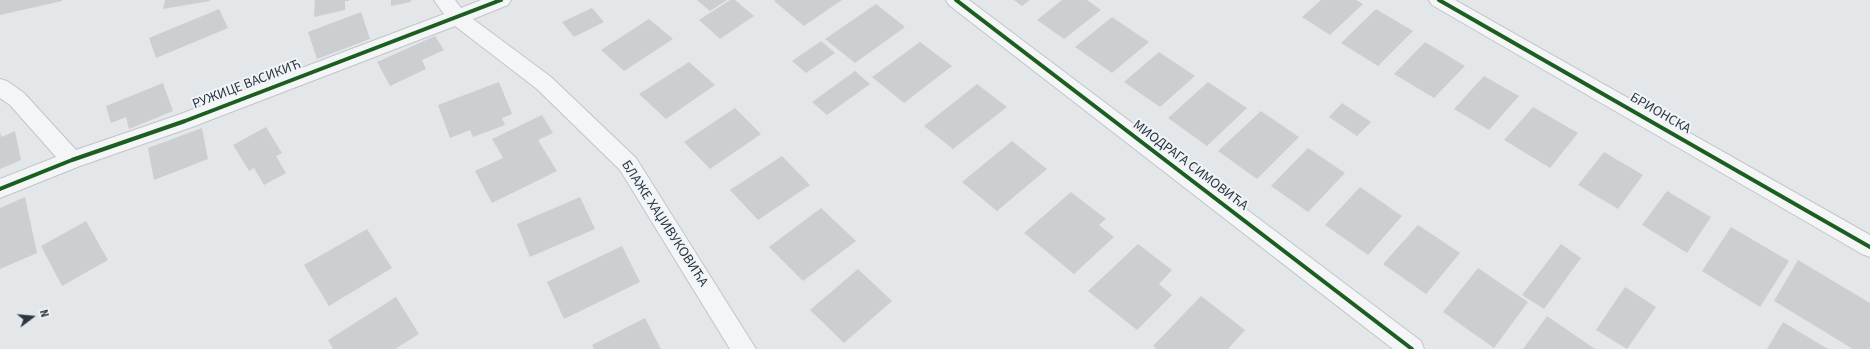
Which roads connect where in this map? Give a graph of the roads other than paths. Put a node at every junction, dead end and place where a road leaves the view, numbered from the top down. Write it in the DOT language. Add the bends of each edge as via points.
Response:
graph roads {
  1 [pos="444,0"];
  2 [pos="501,0"];
  3 [pos="956,0"];
  4 [pos="1440,0"];
  5 [pos="456,17"];
  6 [pos="0,87"];
  7 [pos="72,160"];
  8 [pos="0,190"];
  9 [pos="1870,247"];
  10 [pos="744,349"];
  11 [pos="1412,349"];
  1 -- 5 [label="street, БЛАЖЕ ХАЏИВУКОВИЋА"];
  2 -- 5 [label="street, РУЖИЦЕ ВАСИКИЋ"];
  3 -- 11 [label="street, МИОДРАГА СИМОВИЋА"];
  4 -- 9 [label="street, БРИОНСКА"];
  5 -- 7 [label="street, РУЖИЦЕ ВАСИКИЋ" via="185,121"];
  5 -- 10 [label="street, БЛАЖЕ ХАЏИВУКОВИЋА" via="544,83 628,164"];
  6 -- 7 [label="street" via="17,99"];
  7 -- 8 [label="street, РУЖИЦЕ ВАСИКИЋ"];
}
